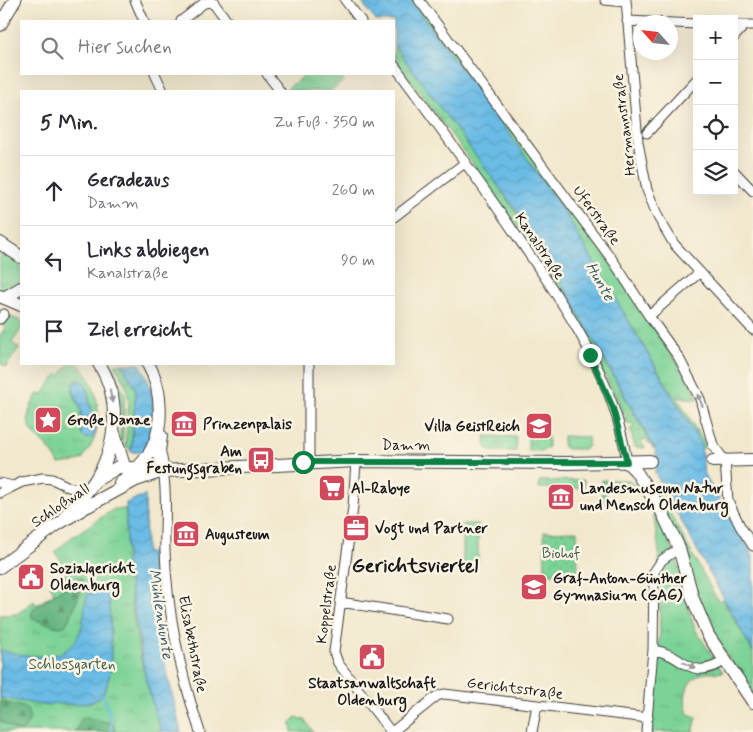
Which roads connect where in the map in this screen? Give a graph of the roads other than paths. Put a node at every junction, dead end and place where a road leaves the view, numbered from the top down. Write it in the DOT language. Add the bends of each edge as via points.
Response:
graph roads {
  1 [pos="15,0"];
  2 [pos="136,0"];
  3 [pos="345,0"];
  4 [pos="419,0"];
  5 [pos="605,0"];
  6 [pos="626,1"];
  7 [pos="144,20"];
  8 [pos="182,20"];
  9 [pos="226,20"];
  10 [pos="360,20"];
  11 [pos="627,21"];
  12 [pos="693,24"];
  13 [pos="0,25"];
  14 [pos="749,25"];
  15 [pos="738,34"];
  16 [pos="395,66"];
  17 [pos="155,75"];
  18 [pos="268,75"];
  19 [pos="693,83"];
  20 [pos="163,90"];
  21 [pos="279,90"];
  22 [pos="648,133"];
  23 [pos="466,162"];
  24 [pos="738,174"];
  25 [pos="753,191"];
  26 [pos="395,216"];
  27 [pos="0,243"];
  28 [pos="20,256"];
  29 [pos="700,272"];
  30 [pos="20,288"];
  31 [pos="2,297"];
  32 [pos="20,305"];
  33 [pos="649,316"];
  34 [pos="753,330"];
  35 [pos="99,365"];
  36 [pos="148,365"];
  37 [pos="309,365"];
  38 [pos="158,387"];
  39 [pos="114,430"];
  40 [pos="650,460"];
  41 [pos="753,460"];
  42 [pos="356,461"];
  43 [pos="719,461"];
  44 [pos="309,462"];
  45 [pos="627,462"];
  46 [pos="124,466"];
  47 [pos="137,469"];
  48 [pos="163,471"];
  49 [pos="0,483"];
  50 [pos="92,485"];
  51 [pos="13,486"];
  52 [pos="0,493"];
  53 [pos="88,506"];
  54 [pos="58,524"];
  55 [pos="753,546"];
  56 [pos="678,548"];
  57 [pos="0,567"];
  58 [pos="340,602"];
  59 [pos="448,619"];
  60 [pos="653,650"];
  61 [pos="724,661"];
  62 [pos="753,702"];
  63 [pos="537,705"];
  64 [pos="648,718"];
  65 [pos="200,732"];
  66 [pos="391,732"];
  67 [pos="532,732"];
  68 [pos="646,732"];
  1 -- 13 [label="street"];
  2 -- 7 [label="street"];
  3 -- 10 [label="street"];
  4 -- 33 [label="street, Uferstraße" via="614,262"];
  5 -- 6 [label="street"];
  6 -- 11 [label="street, Hermannstraße"];
  8 -- 9 [label="street" via="204,3 213,2"];
  11 -- 12 [label="street"];
  11 -- 29 [label="street, Hermannstraße" via="638,142 647,190 674,244"];
  14 -- 15 [label="street"];
  16 -- 23 [label="street, Kanalstraße"];
  17 -- 20 [label="street"];
  18 -- 21 [label="street"];
  19 -- 22 [label="street"];
  23 -- 26 [label="street"];
  23 -- 45 [label="street, Kanalstraße" via="570,313 613,408"];
  24 -- 25 [label="street"];
  27 -- 28 [label="street"];
  29 -- 33 [label="street"];
  29 -- 34 [label="street, Hermannstraße"];
  30 -- 31 [label="street"];
  31 -- 32 [label="street"];
  43 -- 33 [label="street, Uferstraße, one-way" via="700,399 679,358"];
  35 -- 39 [label="street, one-way" via="111,392"];
  36 -- 38 [label="street"];
  37 -- 44 [label="street"];
  38 -- 47 [label="street" via="158,429 147,457"];
  38 -- 48 [label="street" via="163,407 159,451"];
  39 -- 46 [label="street"];
  39 -- 50 [label="street" via="103,467"];
  40 -- 45 [label="street, Damm"];
  41 -- 43 [label="street"];
  42 -- 44 [label="street, Damm"];
  42 -- 45 [label="street, Damm"];
  42 -- 58 [label="street, Koppelstraße"];
  43 -- 55 [label="street" via="728,501"];
  44 -- 48 [label="street, Damm"];
  45 -- 56 [label="street" via="651,492"];
  46 -- 47 [label="street"];
  46 -- 50 [label="street" via="112,470"];
  47 -- 48 [label="street"];
  47 -- 53 [label="street, Schloßwall"];
  48 -- 53 [label="street" via="136,480"];
  48 -- 65 [label="street, Elisabethstraße" via="166,485 165,552 172,624"];
  49 -- 51 [label="street"];
  50 -- 51 [label="street" via="71,488 52,479 30,479"];
  50 -- 54 [label="street"];
  51 -- 52 [label="street"];
  53 -- 54 [label="street, Schloßwall"];
  54 -- 57 [label="street, Schloßwall"];
  56 -- 60 [label="street" via="662,560 654,572"];
  56 -- 61 [label="street" via="697,611"];
  58 -- 59 [label="street"];
  58 -- 66 [label="street, Koppelstraße" via="334,657"];
  60 -- 61 [label="street, one-way" via="697,670 706,671"];
  60 -- 64 [label="street"];
  61 -- 62 [label="street"];
  63 -- 64 [label="street, Gerichtsstraße"];
  63 -- 66 [label="street, Gerichtsstraße" via="444,694"];
  63 -- 67 [label="street"];
  64 -- 68 [label="street"];
}
